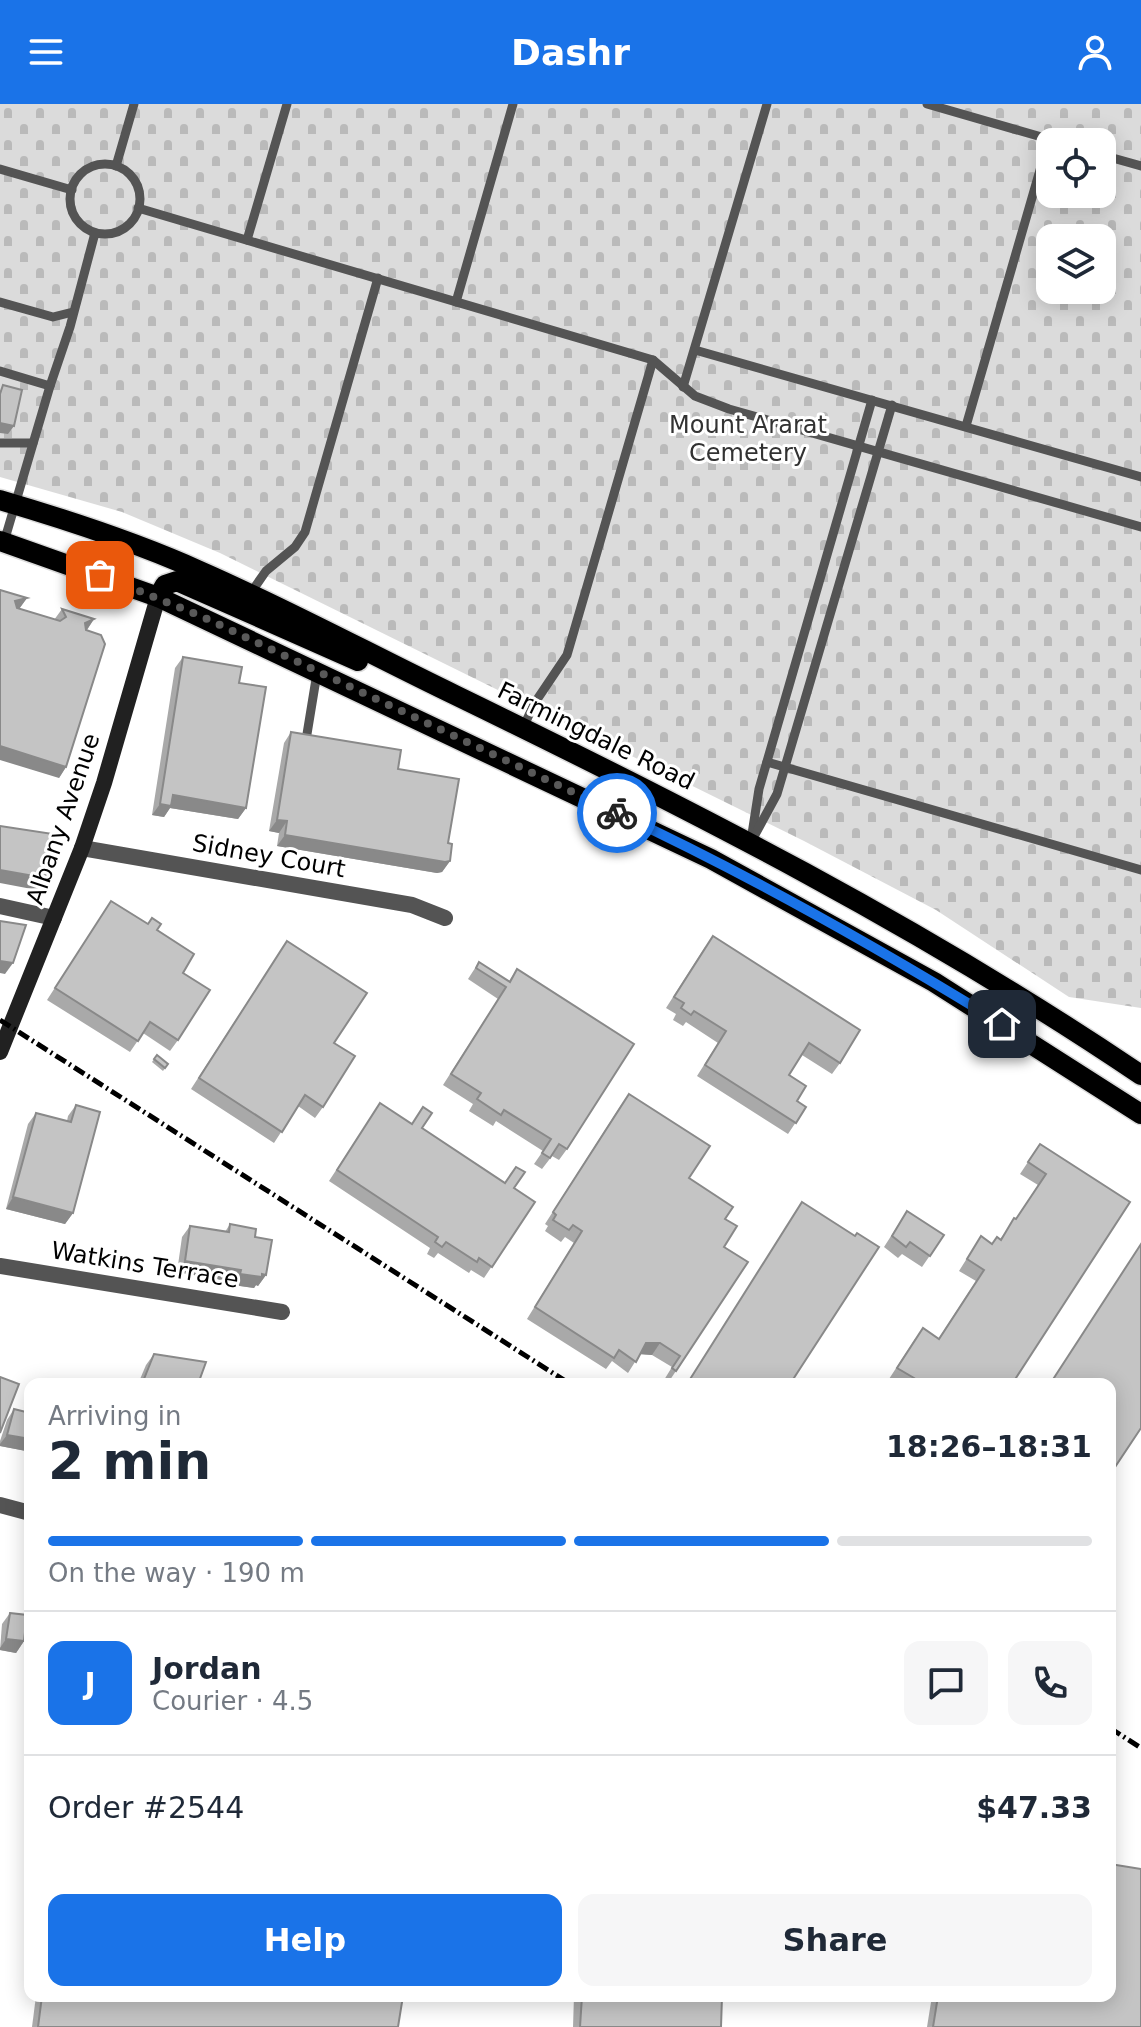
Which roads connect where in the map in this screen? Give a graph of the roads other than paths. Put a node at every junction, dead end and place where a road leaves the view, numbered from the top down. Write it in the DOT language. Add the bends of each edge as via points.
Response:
graph roads {
  1 [pos="134,104"];
  2 [pos="287,104"];
  3 [pos="513,104"];
  4 [pos="767,104"];
  5 [pos="927,104"];
  6 [pos="1036,135"];
  7 [pos="1116,159"];
  8 [pos="116,166"];
  9 [pos="1141,166"];
  10 [pos="0,169"];
  11 [pos="72,190"];
  12 [pos="1036,198"];
  13 [pos="138,208"];
  14 [pos="95,233"];
  15 [pos="247,240"];
  16 [pos="378,278"];
  17 [pos="0,302"];
  18 [pos="456,302"];
  19 [pos="73,312"];
  20 [pos="695,350"];
  21 [pos="653,360"];
  22 [pos="0,371"];
  23 [pos="50,386"];
  24 [pos="683,387"];
  25 [pos="872,400"];
  26 [pos="892,405"];
  27 [pos="966,426"];
  28 [pos="0,443"];
  29 [pos="33,443"];
  30 [pos="859,446"];
  31 [pos="878,452"];
  32 [pos="1141,477"];
  33 [pos="8,502"];
  34 [pos="1141,527"];
  35 [pos="2,542"];
  36 [pos="250,594"];
  37 [pos="158,597"];
  38 [pos="317,673"];
  39 [pos="423,680"];
  40 [pos="523,728"];
  41 [pos="307,734"];
  42 [pos="767,762"];
  43 [pos="786,768"];
  44 [pos="751,842"];
  45 [pos="82,848"];
  46 [pos="1141,870"];
  47 [pos="0,906"];
  48 [pos="54,918"];
  49 [pos="445,918"];
  50 [pos="0,1052"];
  51 [pos="1141,1075"];
  52 [pos="1141,1114"];
  53 [pos="0,1266"];
  54 [pos="282,1312"];
  55 [pos="0,1505"];
  56 [pos="24,1511"];
  1 -- 8 [label="lane"];
  2 -- 15 [label="lane"];
  3 -- 18 [label="lane"];
  4 -- 20 [label="lane"];
  5 -- 6 [label="lane"];
  7 -- 9 [label="lane"];
  8 -- 11 [label="lane" via="91,167"];
  8 -- 13 [label="lane" via="136,181"];
  10 -- 11 [label="lane"];
  11 -- 14 [label="lane" via="76,219"];
  12 -- 27 [label="lane"];
  13 -- 14 [label="lane" via="120,231"];
  13 -- 15 [label="lane"];
  14 -- 19 [label="lane"];
  15 -- 16 [label="lane"];
  16 -- 18 [label="lane"];
  16 -- 36 [label="lane" via="305,532"];
  17 -- 19 [label="lane" via="53,317"];
  18 -- 21 [label="lane"];
  19 -- 23 [label="lane"];
  20 -- 24 [label="lane"];
  20 -- 25 [label="lane"];
  21 -- 24 [label="lane"];
  21 -- 40 [label="lane" via="567,655"];
  22 -- 23 [label="lane"];
  23 -- 29 [label="lane"];
  24 -- 30 [label="lane" via="717,405"];
  25 -- 26 [label="lane"];
  25 -- 30 [label="lane"];
  26 -- 27 [label="lane"];
  26 -- 31 [label="lane"];
  27 -- 32 [label="lane"];
  28 -- 29 [label="lane"];
  29 -- 33 [label="lane"];
  30 -- 31 [label="lane"];
  30 -- 42 [label="lane"];
  31 -- 34 [label="lane"];
  31 -- 43 [label="lane"];
  33 -- 35 [label="lane"];
  33 -- 36 [label="main road, Farmingdale Road" via="147,548"];
  35 -- 37 [label="main road"];
  36 -- 39 [label="main road, Farmingdale Road"];
  37 -- 38 [label="main road"];
  37 -- 39 [label="main road" via="165,585 177,581 377,669"];
  37 -- 45 [label="street, Albany Avenue"];
  38 -- 41 [label="lane"];
  38 -- 52 [label="main road" via="746,877 934,982"];
  39 -- 40 [label="main road, Farmingdale Road"];
  40 -- 44 [label="main road, Farmingdale Road"];
  42 -- 43 [label="lane"];
  42 -- 44 [label="lane"];
  43 -- 44 [label="lane"];
  43 -- 46 [label="lane"];
  44 -- 51 [label="main road, Farmingdale Road" via="931,942"];
  45 -- 48 [label="street, Albany Avenue"];
  45 -- 49 [label="street, Sidney Court" via="412,905"];
  47 -- 48 [label="street"];
  48 -- 50 [label="street, Albany Avenue"];
  53 -- 54 [label="street, Watkins Terrace"];
  55 -- 56 [label="street"];
}
